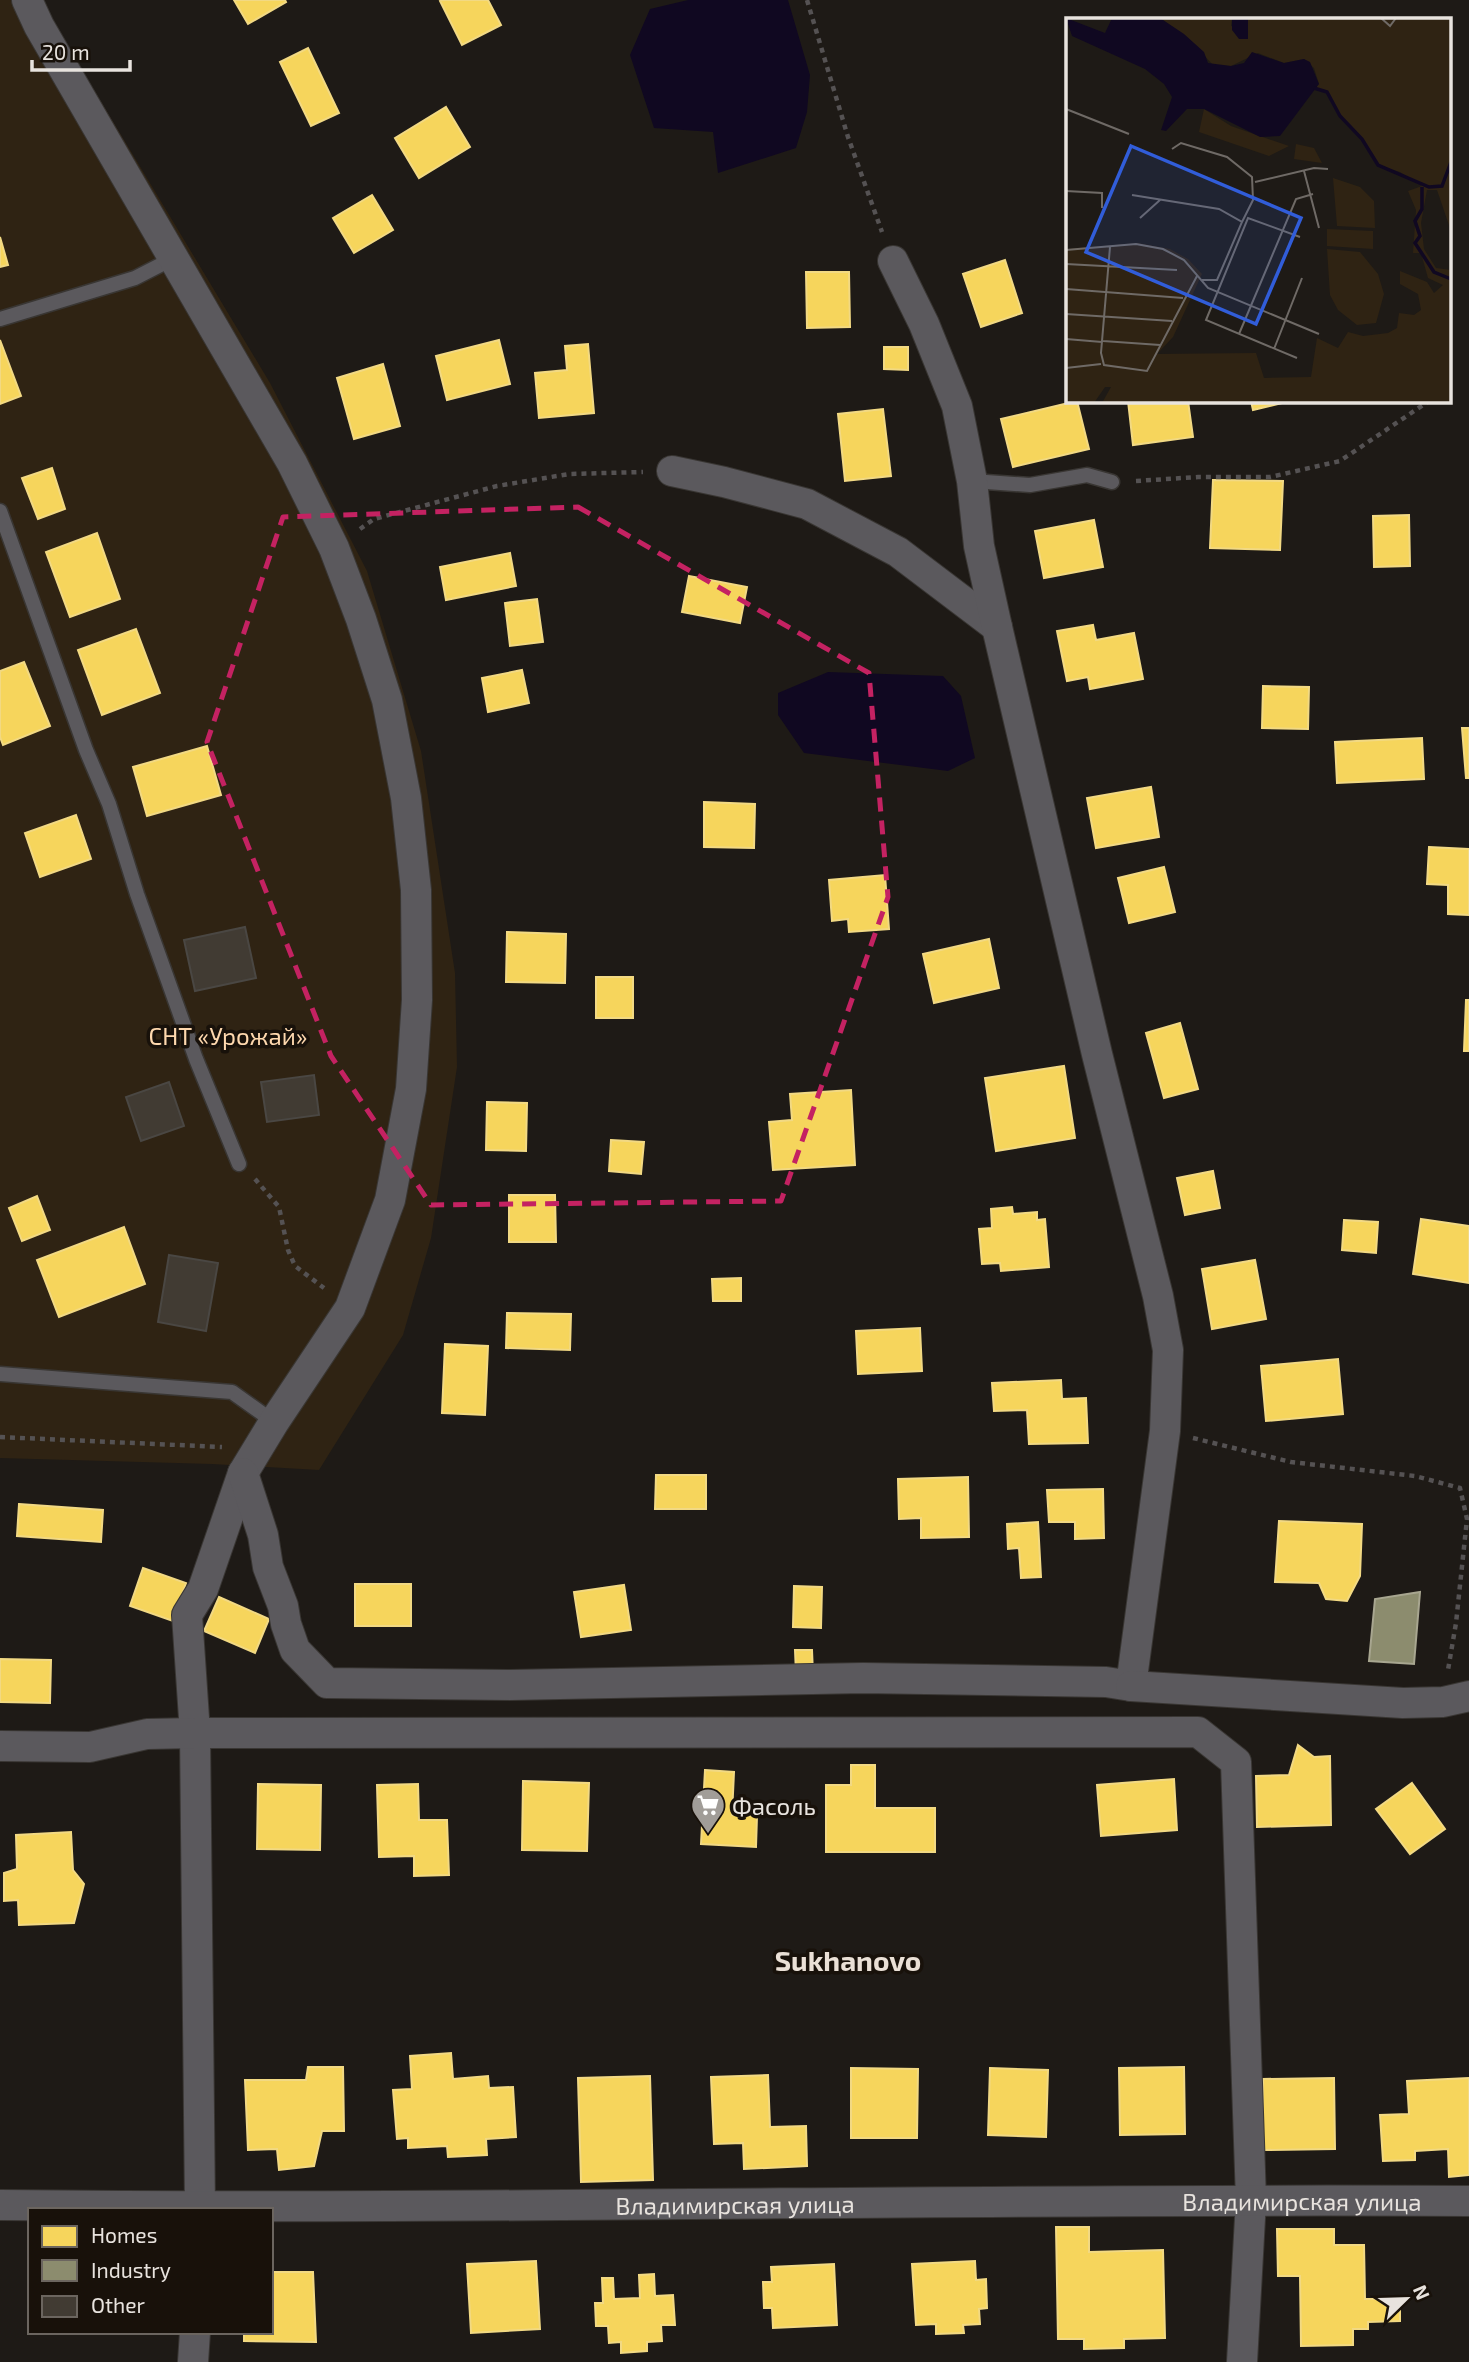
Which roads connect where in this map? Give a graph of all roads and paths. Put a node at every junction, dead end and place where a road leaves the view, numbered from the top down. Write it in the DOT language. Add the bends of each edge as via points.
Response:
graph roads {
  1 [pos="27,0"];
  2 [pos="807,0"];
  3 [pos="172,259"];
  4 [pos="893,261"];
  5 [pos="0,320"];
  6 [pos="1428,402"];
  7 [pos="672,471"];
  8 [pos="972,481"];
  9 [pos="1112,482"];
  10 [pos="0,511"];
  11 [pos="334,548"];
  12 [pos="997,627"];
  13 [pos="239,1164"];
  14 [pos="350,1308"];
  15 [pos="0,1374"];
  16 [pos="274,1422"];
  17 [pos="1165,1431"];
  18 [pos="0,1437"];
  19 [pos="251,1461"];
  20 [pos="1131,1686"];
  21 [pos="1456,1699"];
  22 [pos="195,1733"];
  23 [pos="0,1746"];
  24 [pos="1251,2200"];
  25 [pos="1469,2201"];
  26 [pos="0,2205"];
  27 [pos="200,2208"];
  28 [pos="195,2334"];
  29 [pos="193,2362"];
  30 [pos="1242,2362"];
  1 -- 3 [label="street"];
  2 -- 4 [label="path" via="848,137"];
  3 -- 5 [label="lane" via="135,278"];
  3 -- 11 [label="street" via="292,463"];
  4 -- 8 [label="street" via="957,406"];
  6 -- 9 [label="path" via="1339,461 1270,477"];
  7 -- 11 [label="path" via="569,474 497,486 374,519"];
  7 -- 12 [label="street" via="807,504 898,552"];
  8 -- 9 [label="lane" via="1030,485 1087,475"];
  8 -- 12 [label="street" via="979,546"];
  10 -- 13 [label="lane"];
  11 -- 14 [label="street" via="387,700 406,798 416,890 411,1089 390,1200"];
  12 -- 17 [label="street" via="1158,1296 1168,1350"];
  13 -- 14 [label="path" via="279,1207 295,1266"];
  14 -- 16 [label="street"];
  15 -- 16 [label="lane" via="232,1392"];
  16 -- 19 [label="street"];
  17 -- 20 [label="street"];
  17 -- 21 [label="path" via="1291,1462 1415,1476 1460,1488 1467,1519 1456,1623"];
  18 -- 19 [label="path"];
  19 -- 20 [label="street" via="268,1567 286,1624 295,1650 327,1683 510,1685 863,1678"];
  19 -- 22 [label="street" via="203,1589 187,1615"];
  20 -- 21 [label="street" via="1404,1703"];
  22 -- 23 [label="street" via="146,1734 90,1747"];
  22 -- 24 [label="street" via="1198,1732 1236,1762"];
  22 -- 27 [label="street"];
  24 -- 25 [label="street, Владимирская улица"];
  24 -- 27 [label="street, Владимирская улица"];
  24 -- 30 [label="street"];
  26 -- 27 [label="street, Владимирская улица"];
  28 -- 29 [label="street"];
}
